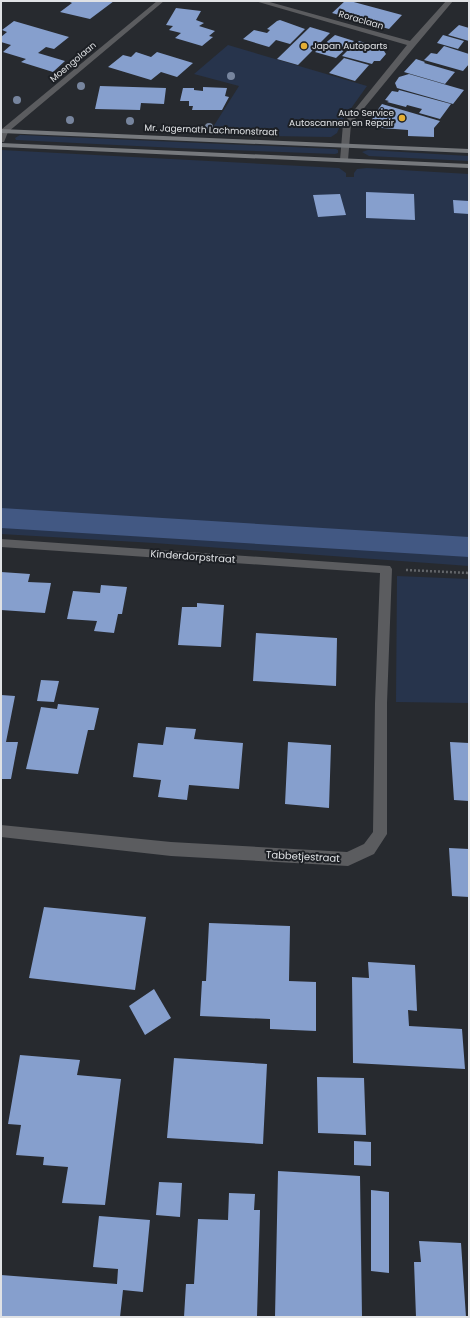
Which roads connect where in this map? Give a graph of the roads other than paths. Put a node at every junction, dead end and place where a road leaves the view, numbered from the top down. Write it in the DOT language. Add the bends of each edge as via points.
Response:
graph roads {
  1 [pos="161,1"];
  2 [pos="258,1"];
  3 [pos="290,1"];
  4 [pos="450,1"];
  5 [pos="283,7"];
  6 [pos="412,44"];
  7 [pos="3,131"];
  8 [pos="1,140"];
  9 [pos="1,145"];
  10 [pos="345,145"];
  11 [pos="469,152"];
  12 [pos="344,160"];
  13 [pos="469,166"];
  14 [pos="1,543"];
  15 [pos="386,569"];
  16 [pos="1,831"];
  1 -- 7 [label="street, Moengolaan"];
  2 -- 5 [label="street, Roraclaan"];
  3 -- 5 [label="street"];
  4 -- 6 [label="street"];
  5 -- 6 [label="street, Roraclaan"];
  6 -- 10 [label="street" via="347,124"];
  7 -- 8 [label="street, Moengolaan"];
  7 -- 10 [label="main road, Mr. Jagernath Lachmonstraat"];
  9 -- 12 [label="main road"];
  10 -- 11 [label="main road, Mr. Jagernath Lachmonstraat"];
  10 -- 12 [label="street"];
  12 -- 13 [label="main road"];
  14 -- 15 [label="street, Kinderdorpstraat"];
  15 -- 16 [label="street, Tabbetjestraat" via="380,834 368,849 348,859 171,849"];
}
